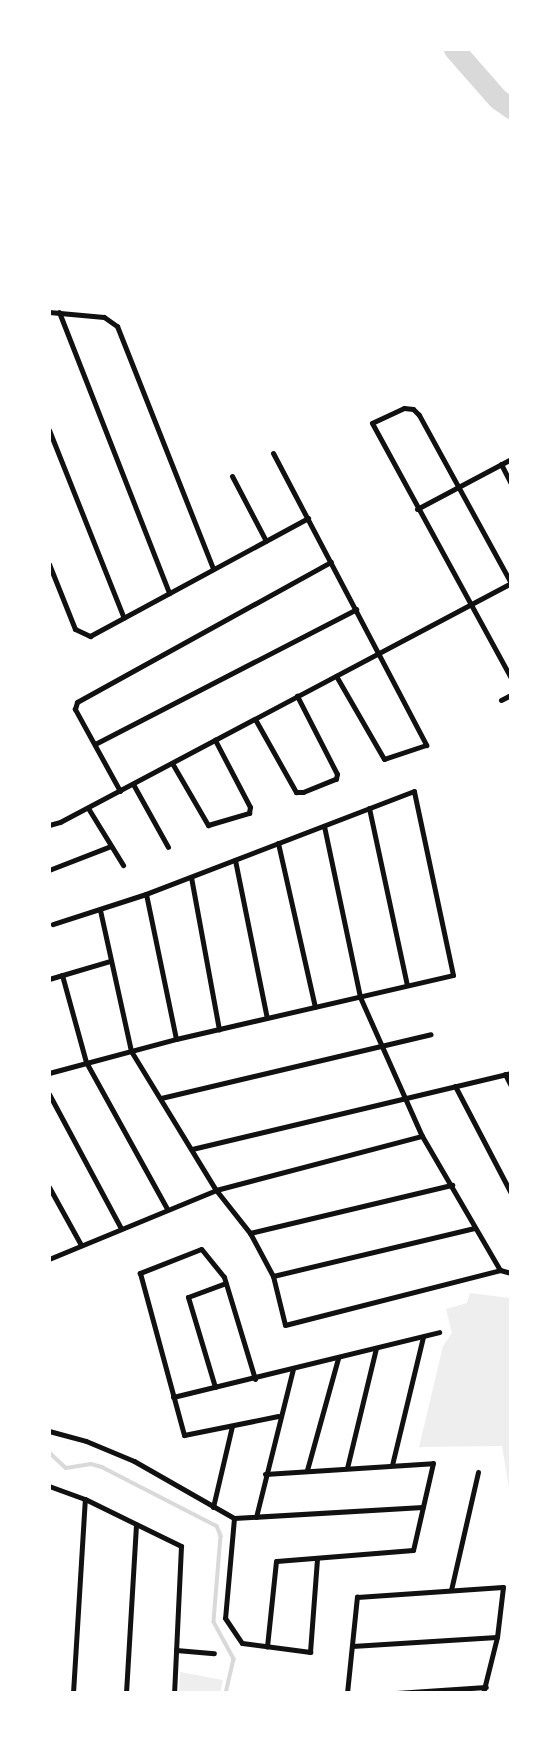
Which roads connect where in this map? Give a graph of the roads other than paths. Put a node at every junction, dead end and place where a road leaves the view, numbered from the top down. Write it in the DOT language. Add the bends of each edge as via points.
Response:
graph roads {
  1 [pos="49,312"];
  2 [pos="59,313"];
  3 [pos="49,430"];
  4 [pos="273,453"];
  5 [pos="511,459"];
  6 [pos="501,464"];
  7 [pos="232,476"];
  8 [pos="511,484"];
  9 [pos="458,487"];
  10 [pos="417,509"];
  11 [pos="307,518"];
  12 [pos="265,541"];
  13 [pos="331,562"];
  14 [pos="49,564"];
  15 [pos="213,569"];
  16 [pos="511,583"];
  17 [pos="169,593"];
  18 [pos="470,605"];
  19 [pos="356,609"];
  20 [pos="124,618"];
  21 [pos="379,653"];
  22 [pos="336,676"];
  23 [pos="511,678"];
  24 [pos="511,695"];
  25 [pos="298,696"];
  26 [pos="502,700"];
  27 [pos="255,719"];
  28 [pos="215,740"];
  29 [pos="94,744"];
  30 [pos="172,763"];
  31 [pos="133,784"];
  32 [pos="120,791"];
  33 [pos="88,808"];
  34 [pos="369,808"];
  35 [pos="49,825"];
  36 [pos="324,826"];
  37 [pos="278,843"];
  38 [pos="111,846"];
  39 [pos="168,847"];
  40 [pos="235,860"];
  41 [pos="123,864"];
  42 [pos="49,870"];
  43 [pos="191,877"];
  44 [pos="146,894"];
  45 [pos="100,911"];
  46 [pos="53,925"];
  47 [pos="110,961"];
  48 [pos="62,975"];
  49 [pos="49,979"];
  50 [pos="407,985"];
  51 [pos="360,997"];
  52 [pos="315,1007"];
  53 [pos="267,1017"];
  54 [pos="219,1029"];
  55 [pos="430,1034"];
  56 [pos="176,1039"];
  57 [pos="382,1047"];
  58 [pos="131,1051"];
  59 [pos="86,1062"];
  60 [pos="49,1073"];
  61 [pos="508,1074"];
  62 [pos="455,1086"];
  63 [pos="511,1086"];
  64 [pos="49,1094"];
  65 [pos="161,1098"];
  66 [pos="405,1098"];
  67 [pos="422,1136"];
  68 [pos="192,1149"];
  69 [pos="452,1185"];
  70 [pos="49,1187"];
  71 [pos="216,1190"];
  72 [pos="511,1194"];
  73 [pos="167,1209"];
  74 [pos="121,1227"];
  75 [pos="474,1228"];
  76 [pos="250,1233"];
  77 [pos="82,1245"];
  78 [pos="49,1259"];
  79 [pos="500,1270"];
  80 [pos="511,1273"];
  81 [pos="273,1276"];
  82 [pos="226,1283"];
  83 [pos="439,1332"];
  84 [pos="422,1336"];
  85 [pos="376,1348"];
  86 [pos="338,1358"];
  87 [pos="293,1369"];
  88 [pos="254,1379"];
  89 [pos="215,1387"];
  90 [pos="173,1397"];
  91 [pos="278,1416"];
  92 [pos="232,1426"];
  93 [pos="49,1431"];
  94 [pos="392,1465"];
  95 [pos="347,1468"];
  96 [pos="307,1470"];
  97 [pos="478,1472"];
  98 [pos="265,1474"];
  99 [pos="49,1486"];
  100 [pos="85,1500"];
  101 [pos="213,1507"];
  102 [pos="423,1507"];
  103 [pos="256,1517"];
  104 [pos="234,1518"];
  105 [pos="136,1524"];
  106 [pos="317,1558"];
  107 [pos="451,1590"];
  108 [pos="497,1637"];
  109 [pos="352,1646"];
  110 [pos="267,1647"];
  111 [pos="176,1650"];
  112 [pos="214,1653"];
  113 [pos="485,1690"];
  114 [pos="73,1693"];
  115 [pos="126,1693"];
  116 [pos="174,1693"];
  117 [pos="347,1693"];
  118 [pos="396,1693"];
  1 -- 2 [label="street"];
  2 -- 15 [label="street" via="104,317 117,326"];
  2 -- 17 [label="street"];
  3 -- 20 [label="street"];
  4 -- 11 [label="street"];
  5 -- 6 [label="street"];
  6 -- 8 [label="street"];
  6 -- 9 [label="street"];
  7 -- 12 [label="street"];
  9 -- 10 [label="street"];
  9 -- 10 [label="street" via="412,408 372,423"];
  9 -- 16 [label="street"];
  10 -- 18 [label="street"];
  11 -- 12 [label="street"];
  11 -- 13 [label="street"];
  12 -- 15 [label="street"];
  13 -- 19 [label="street"];
  13 -- 29 [label="street" via="82,699 75,709"];
  14 -- 20 [label="street" via="75,629 90,636"];
  15 -- 17 [label="street"];
  16 -- 18 [label="street"];
  17 -- 20 [label="street"];
  18 -- 21 [label="street"];
  18 -- 23 [label="street"];
  19 -- 21 [label="street"];
  19 -- 29 [label="street"];
  21 -- 22 [label="street"];
  21 -- 22 [label="street" via="426,746 384,759"];
  22 -- 25 [label="street"];
  24 -- 26 [label="street"];
  25 -- 27 [label="street"];
  25 -- 27 [label="street" via="337,779 296,792"];
  27 -- 28 [label="street"];
  28 -- 30 [label="street"];
  28 -- 30 [label="street" via="249,813 208,825"];
  29 -- 32 [label="street"];
  30 -- 31 [label="street"];
  31 -- 32 [label="street"];
  31 -- 39 [label="street"];
  32 -- 33 [label="street"];
  33 -- 35 [label="street"];
  33 -- 38 [label="street"];
  34 -- 36 [label="street"];
  34 -- 50 [label="street"];
  34 -- 50 [label="street" via="414,791 453,975"];
  36 -- 37 [label="street"];
  36 -- 51 [label="street"];
  37 -- 40 [label="street"];
  37 -- 52 [label="street"];
  38 -- 41 [label="street"];
  38 -- 42 [label="street"];
  40 -- 43 [label="street"];
  40 -- 53 [label="street"];
  43 -- 44 [label="street"];
  43 -- 54 [label="street"];
  44 -- 45 [label="street"];
  44 -- 56 [label="street"];
  45 -- 46 [label="street"];
  45 -- 47 [label="street"];
  47 -- 48 [label="street"];
  47 -- 58 [label="street"];
  48 -- 49 [label="street"];
  48 -- 59 [label="street"];
  50 -- 51 [label="street"];
  51 -- 52 [label="street"];
  51 -- 57 [label="street"];
  52 -- 53 [label="street"];
  53 -- 54 [label="street"];
  54 -- 56 [label="street"];
  55 -- 57 [label="street"];
  56 -- 58 [label="street"];
  57 -- 65 [label="street"];
  57 -- 66 [label="street"];
  58 -- 59 [label="street"];
  58 -- 65 [label="street"];
  59 -- 60 [label="street"];
  59 -- 73 [label="street"];
  61 -- 62 [label="street"];
  61 -- 63 [label="street"];
  62 -- 66 [label="street"];
  62 -- 72 [label="street"];
  64 -- 74 [label="street"];
  65 -- 68 [label="street"];
  66 -- 67 [label="street"];
  66 -- 68 [label="street"];
  67 -- 69 [label="street"];
  67 -- 71 [label="street"];
  68 -- 71 [label="street"];
  69 -- 75 [label="street"];
  69 -- 76 [label="street"];
  70 -- 77 [label="street"];
  71 -- 73 [label="street"];
  71 -- 76 [label="street"];
  73 -- 74 [label="street"];
  74 -- 77 [label="street"];
  75 -- 79 [label="street"];
  75 -- 81 [label="street"];
  76 -- 81 [label="street"];
  77 -- 78 [label="street"];
  79 -- 80 [label="street"];
  79 -- 81 [label="street" via="285,1325"];
  82 -- 88 [label="street"];
  82 -- 89 [label="street" via="188,1297"];
  82 -- 90 [label="street" via="201,1249 140,1273"];
  83 -- 84 [label="street"];
  84 -- 85 [label="street"];
  84 -- 94 [label="street"];
  85 -- 86 [label="street"];
  85 -- 95 [label="street"];
  86 -- 87 [label="street"];
  86 -- 96 [label="street"];
  87 -- 88 [label="street"];
  87 -- 91 [label="street"];
  88 -- 89 [label="street"];
  89 -- 90 [label="street"];
  90 -- 92 [label="street" via="184,1435"];
  91 -- 92 [label="street"];
  91 -- 98 [label="street"];
  92 -- 101 [label="street"];
  93 -- 101 [label="street" via="134,1461"];
  94 -- 95 [label="street"];
  94 -- 102 [label="street" via="433,1463"];
  95 -- 96 [label="street"];
  96 -- 98 [label="street"];
  97 -- 107 [label="street"];
  98 -- 103 [label="street"];
  99 -- 100 [label="street"];
  100 -- 105 [label="street"];
  100 -- 114 [label="street"];
  101 -- 104 [label="street"];
  102 -- 103 [label="street"];
  102 -- 106 [label="street" via="413,1550"];
  103 -- 104 [label="street"];
  104 -- 110 [label="street" via="225,1618 243,1643"];
  105 -- 111 [label="street" via="181,1545"];
  105 -- 115 [label="street"];
  106 -- 110 [label="street" via="276,1560"];
  106 -- 110 [label="street" via="310,1652"];
  107 -- 108 [label="street" via="503,1587"];
  107 -- 109 [label="street" via="357,1597"];
  108 -- 109 [label="street"];
  108 -- 113 [label="street"];
  109 -- 117 [label="street"];
  111 -- 112 [label="street"];
  111 -- 116 [label="street"];
  113 -- 118 [label="street"];
}
